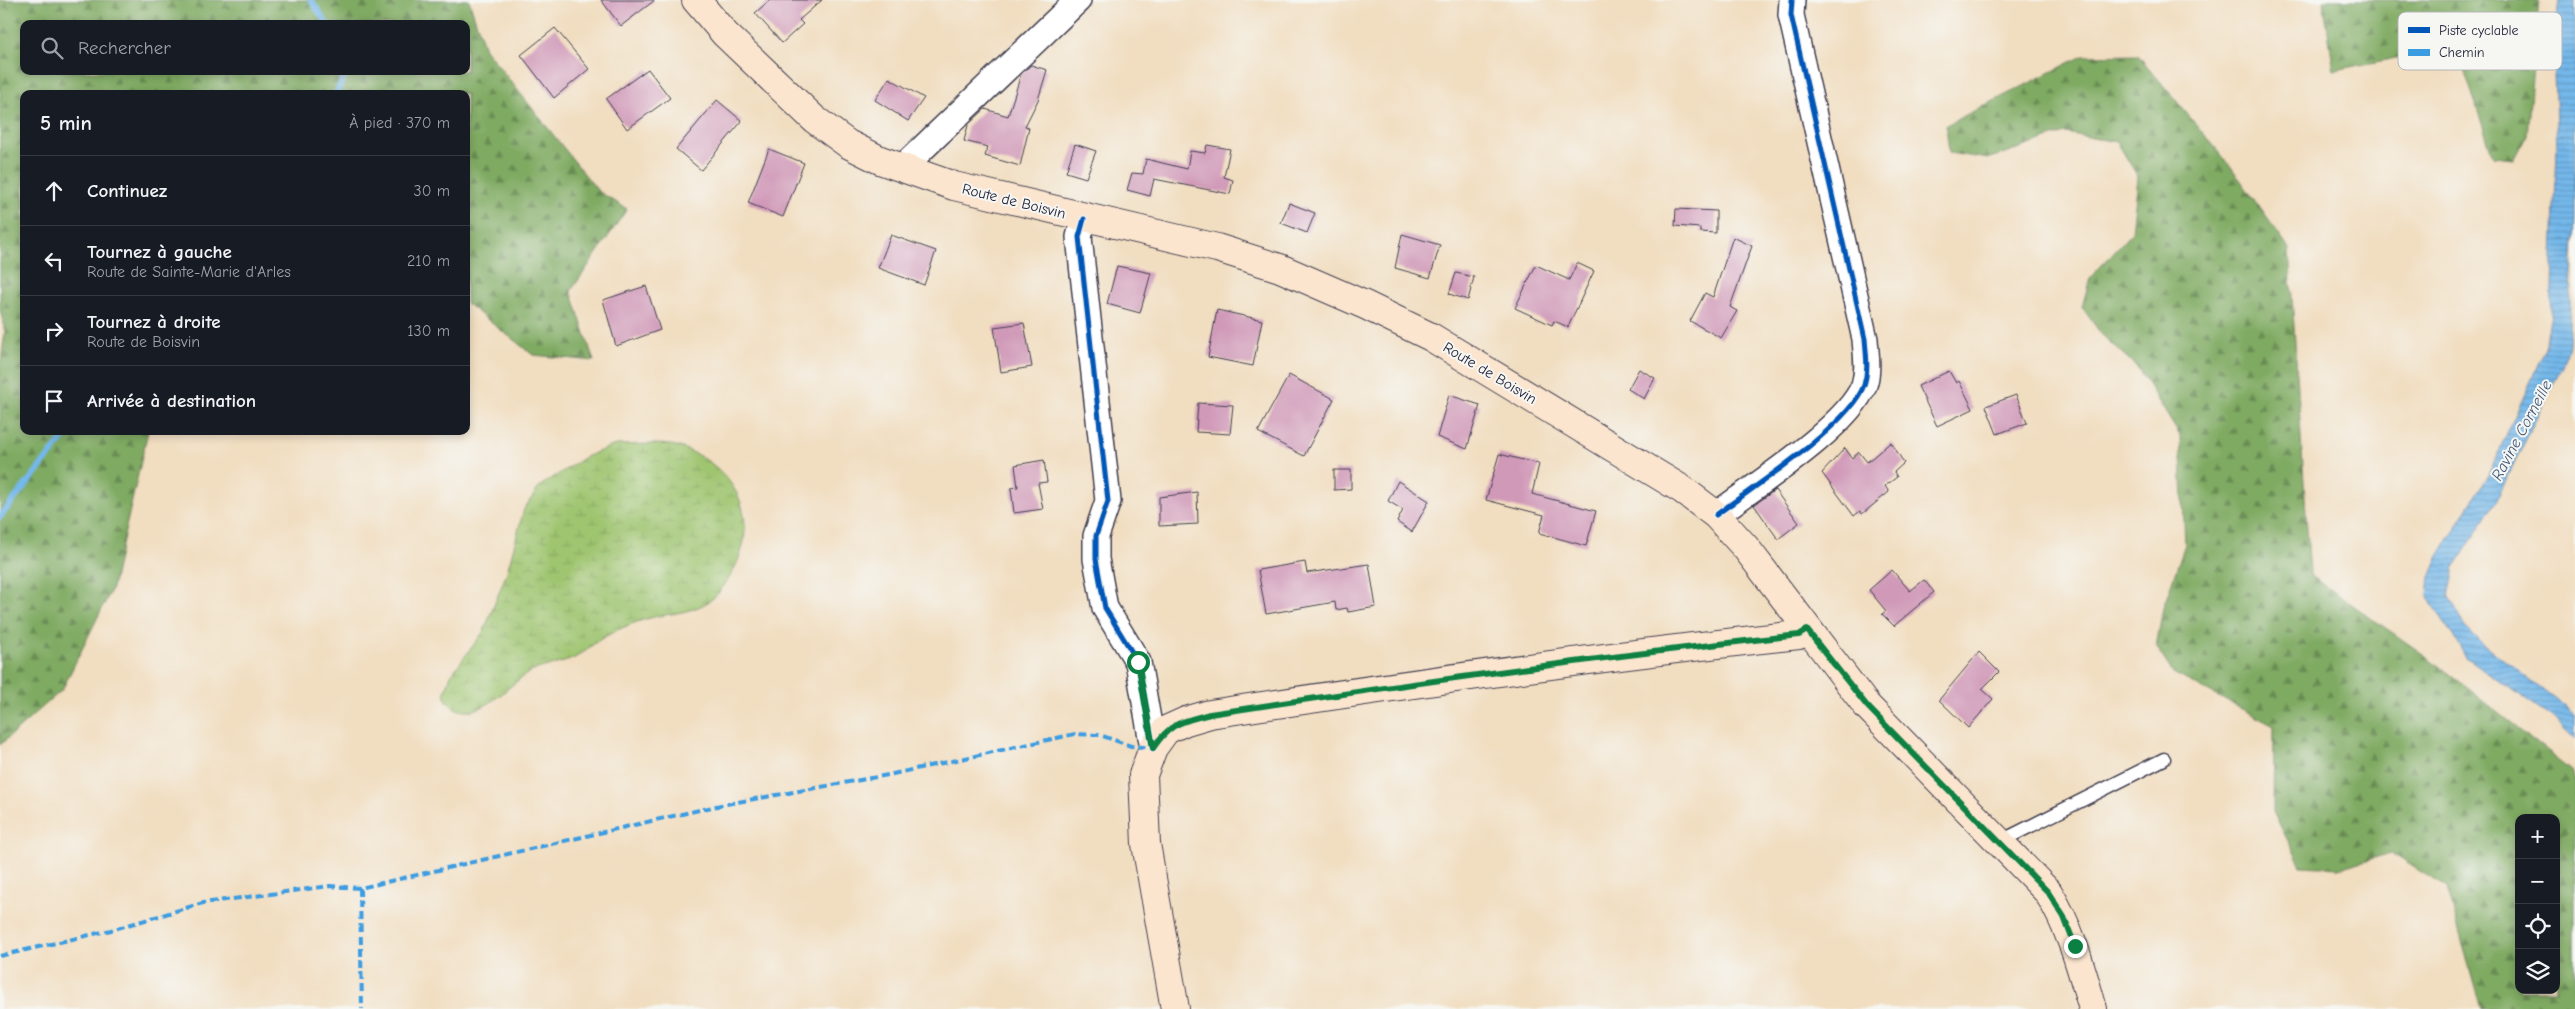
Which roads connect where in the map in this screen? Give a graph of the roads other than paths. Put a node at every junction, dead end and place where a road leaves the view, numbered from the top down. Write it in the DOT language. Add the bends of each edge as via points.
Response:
graph roads {
  1 [pos="696,0"];
  2 [pos="1078,0"];
  3 [pos="1792,0"];
  4 [pos="902,168"];
  5 [pos="1084,218"];
  6 [pos="1716,515"];
  7 [pos="1807,630"];
  8 [pos="1153,748"];
  9 [pos="2164,759"];
  10 [pos="1999,842"];
  11 [pos="1175,1009"];
  12 [pos="2093,1009"];
  1 -- 4 [label="main road, Route de Boisvin" via="725,34 814,118 848,144"];
  2 -- 4 [label="street"];
  3 -- 6 [label="street" via="1791,15 1865,339 1867,368 1864,385 1852,406 1833,426"];
  4 -- 5 [label="main road, Route de Boisvin" via="954,186"];
  5 -- 6 [label="main road, Route de Boisvin" via="1254,259 1366,305 1431,337 1683,490"];
  5 -- 8 [label="street" via="1079,237 1108,501 1096,536 1096,559 1105,608 1138,662"];
  6 -- 7 [label="main road, Route de Boisvin" via="1746,548"];
  7 -- 8 [label="main road" via="1799,635 1402,685 1210,714 1166,730"];
  7 -- 10 [label="main road, Route de Boisvin" via="1867,706"];
  8 -- 11 [label="main road" via="1143,775 1146,844"];
  9 -- 10 [label="lane"];
  10 -- 12 [label="main road, Route de Boisvin" via="2048,892 2064,917"];
}
